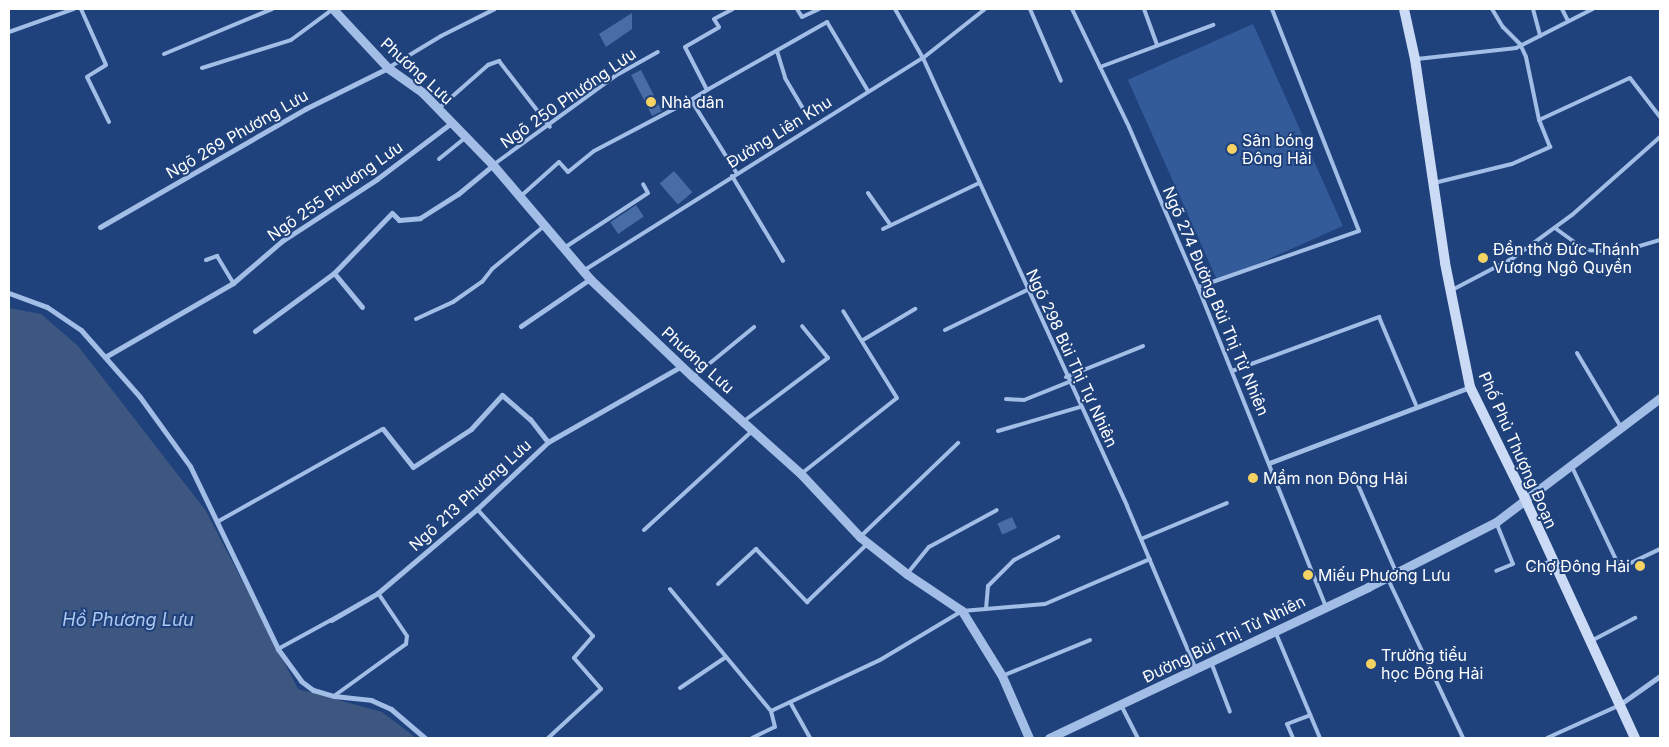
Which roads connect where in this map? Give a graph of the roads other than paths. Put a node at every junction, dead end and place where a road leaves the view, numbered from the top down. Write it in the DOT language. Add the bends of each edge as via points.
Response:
graph roads {
  1 [pos="74,9"];
  2 [pos="81,9"];
  3 [pos="272,9"];
  4 [pos="333,9"];
  5 [pos="496,9"];
  6 [pos="733,9"];
  7 [pos="797,9"];
  8 [pos="819,9"];
  9 [pos="895,9"];
  10 [pos="985,9"];
  11 [pos="1030,9"];
  12 [pos="1072,9"];
  13 [pos="1144,9"];
  14 [pos="1272,9"];
  15 [pos="1404,9"];
  16 [pos="1492,9"];
  17 [pos="1533,9"];
  18 [pos="1562,9"];
  19 [pos="1593,9"];
  20 [pos="1568,22"];
  21 [pos="1212,25"];
  22 [pos="9,32"];
  23 [pos="1540,36"];
  24 [pos="1520,44"];
  25 [pos="1158,45"];
  26 [pos="777,51"];
  27 [pos="658,52"];
  28 [pos="164,54"];
  29 [pos="923,58"];
  30 [pos="1415,59"];
  31 [pos="1100,67"];
  32 [pos="202,68"];
  33 [pos="388,68"];
  34 [pos="1061,81"];
  35 [pos="707,90"];
  36 [pos="868,91"];
  37 [pos="691,100"];
  38 [pos="438,109"];
  39 [pos="808,117"];
  40 [pos="1660,117"];
  41 [pos="1539,120"];
  42 [pos="109,122"];
  43 [pos="451,123"];
  44 [pos="550,127"];
  45 [pos="466,137"];
  46 [pos="1660,137"];
  47 [pos="439,159"];
  48 [pos="494,165"];
  49 [pos="736,172"];
  50 [pos="732,176"];
  51 [pos="979,183"];
  52 [pos="1433,183"];
  53 [pos="643,184"];
  54 [pos="868,193"];
  55 [pos="521,196"];
  56 [pos="545,225"];
  57 [pos="890,226"];
  58 [pos="100,227"];
  59 [pos="1555,228"];
  60 [pos="883,229"];
  61 [pos="1660,240"];
  62 [pos="564,248"];
  63 [pos="206,260"];
  64 [pos="783,261"];
  65 [pos="583,271"];
  66 [pos="334,273"];
  67 [pos="590,278"];
  68 [pos="233,283"];
  69 [pos="1198,287"];
  70 [pos="1027,290"];
  71 [pos="1450,291"];
  72 [pos="9,293"];
  73 [pos="362,307"];
  74 [pos="915,309"];
  75 [pos="843,311"];
  76 [pos="416,319"];
  77 [pos="521,326"];
  78 [pos="802,326"];
  79 [pos="754,327"];
  80 [pos="945,330"];
  81 [pos="255,331"];
  82 [pos="863,340"];
  83 [pos="1143,346"];
  84 [pos="1577,354"];
  85 [pos="105,357"];
  86 [pos="682,366"];
  87 [pos="1232,371"];
  88 [pos="693,377"];
  89 [pos="1066,377"];
  90 [pos="1069,382"];
  91 [pos="1470,387"];
  92 [pos="1660,398"];
  93 [pos="1006,399"];
  94 [pos="1416,405"];
  95 [pos="1080,407"];
  96 [pos="744,422"];
  97 [pos="1621,428"];
  98 [pos="383,429"];
  99 [pos="754,430"];
  100 [pos="998,432"];
  101 [pos="548,442"];
  102 [pos="958,443"];
  103 [pos="1269,463"];
  104 [pos="1571,465"];
  105 [pos="801,474"];
  106 [pos="1358,485"];
  107 [pos="1525,499"];
  108 [pos="1226,503"];
  109 [pos="477,509"];
  110 [pos="997,510"];
  111 [pos="217,522"];
  112 [pos="1496,522"];
  113 [pos="644,530"];
  114 [pos="860,536"];
  115 [pos="1058,537"];
  116 [pos="1141,539"];
  117 [pos="868,543"];
  118 [pos="1660,548"];
  119 [pos="1150,559"];
  120 [pos="1551,561"];
  121 [pos="1532,569"];
  122 [pos="1496,571"];
  123 [pos="907,574"];
  124 [pos="1392,575"];
  125 [pos="718,584"];
  126 [pos="670,589"];
  127 [pos="378,593"];
  128 [pos="1326,607"];
  129 [pos="986,609"];
  130 [pos="962,611"];
  131 [pos="1635,618"];
  132 [pos="331,620"];
  133 [pos="1274,631"];
  134 [pos="1090,640"];
  135 [pos="1589,642"];
  136 [pos="278,649"];
  137 [pos="726,657"];
  138 [pos="1211,662"];
  139 [pos="1196,669"];
  140 [pos="1002,676"];
  141 [pos="1660,676"];
  142 [pos="680,688"];
  143 [pos="334,696"];
  144 [pos="790,702"];
  145 [pos="1121,705"];
  146 [pos="1618,705"];
  147 [pos="771,711"];
  148 [pos="1230,712"];
  149 [pos="1310,715"];
  150 [pos="426,738"];
  151 [pos="548,738"];
  152 [pos="752,738"];
  153 [pos="810,738"];
  154 [pos="1028,738"];
  155 [pos="1049,738"];
  156 [pos="1138,738"];
  157 [pos="1293,738"];
  158 [pos="1320,738"];
  159 [pos="1463,738"];
  160 [pos="1547,738"];
  161 [pos="1634,738"];
  1 -- 22 [label="lane"];
  2 -- 42 [label="lane" via="106,65 88,77"];
  3 -- 28 [label="lane"];
  4 -- 32 [label="lane" via="291,40"];
  4 -- 33 [label="street, Phương Lưu"];
  5 -- 33 [label="lane"];
  6 -- 35 [label="lane" via="714,19 719,27 684,47"];
  7 -- 8 [label="lane" via="802,17"];
  9 -- 29 [label="lane, Ngõ 298 Bùi Thị Tự Nhiên"];
  10 -- 29 [label="lane, Đường Liên Khu"];
  11 -- 34 [label="lane"];
  12 -- 31 [label="lane, Ngõ 274 Đường Bùi Thị Từ Nhiên"];
  13 -- 25 [label="lane"];
  14 -- 69 [label="lane" via="1359,231"];
  15 -- 30 [label="main road, Phố Phủ Thượng Đoạn"];
  16 -- 24 [label="lane" via="1503,27"];
  17 -- 23 [label="lane"];
  18 -- 20 [label="lane"];
  19 -- 20 [label="lane"];
  20 -- 23 [label="lane"];
  21 -- 25 [label="lane"];
  23 -- 24 [label="lane"];
  24 -- 30 [label="lane" via="1516,48"];
  24 -- 41 [label="lane"];
  25 -- 31 [label="lane"];
  26 -- 35 [label="lane"];
  26 -- 36 [label="lane" via="827,22"];
  26 -- 39 [label="lane" via="785,78"];
  27 -- 44 [label="lane, Ngõ 250 Phương Lưu" via="616,76"];
  29 -- 36 [label="lane, Đường Liên Khu"];
  29 -- 51 [label="lane, Ngõ 298 Bùi Thị Tự Nhiên"];
  30 -- 52 [label="main road, Phố Phủ Thượng Đoạn"];
  31 -- 69 [label="lane, Ngõ 274 Đường Bùi Thị Từ Nhiên"];
  33 -- 38 [label="street, Phương Lưu"];
  33 -- 58 [label="street, Ngõ 269 Phương Lưu" via="312,105"];
  35 -- 37 [label="lane"];
  36 -- 49 [label="lane, Đường Liên Khu"];
  37 -- 49 [label="lane"];
  37 -- 55 [label="lane" via="594,151 568,172 558,162"];
  38 -- 43 [label="street, Phương Lưu"];
  38 -- 44 [label="lane" via="488,65 499,61"];
  40 -- 41 [label="lane" via="1630,78"];
  41 -- 52 [label="lane" via="1550,147 1512,164"];
  43 -- 45 [label="street, Phương Lưu"];
  43 -- 68 [label="street, Ngõ 255 Phương Lưu" via="377,179 282,241"];
  44 -- 48 [label="lane, Ngõ 250 Phương Lưu"];
  45 -- 47 [label="lane"];
  45 -- 48 [label="street, Phương Lưu"];
  46 -- 59 [label="lane"];
  48 -- 55 [label="street, Phương Lưu"];
  48 -- 66 [label="street" via="458,194 420,218 399,220 392,213"];
  49 -- 50 [label="lane, Đường Liên Khu"];
  50 -- 64 [label="lane"];
  50 -- 65 [label="lane, Đường Liên Khu"];
  51 -- 57 [label="lane"];
  51 -- 70 [label="lane, Ngõ 298 Bùi Thị Tự Nhiên"];
  52 -- 71 [label="main road, Phố Phủ Thượng Đoạn"];
  53 -- 62 [label="lane" via="648,193"];
  54 -- 57 [label="lane"];
  55 -- 56 [label="street, Phương Lưu"];
  56 -- 62 [label="street, Phương Lưu"];
  56 -- 76 [label="lane" via="492,268 482,282 453,302"];
  57 -- 60 [label="lane"];
  59 -- 61 [label="lane" via="1586,250 1619,252"];
  59 -- 71 [label="lane" via="1513,258"];
  62 -- 65 [label="street, Phương Lưu"];
  63 -- 68 [label="lane" via="217,256"];
  65 -- 67 [label="street, Phương Lưu"];
  66 -- 73 [label="street"];
  66 -- 81 [label="street"];
  67 -- 77 [label="street"];
  67 -- 86 [label="street, Phương Lưu"];
  68 -- 85 [label="street, Ngõ 255 Phương Lưu"];
  69 -- 87 [label="lane, Ngõ 274 Đường Bùi Thị Từ Nhiên"];
  70 -- 80 [label="lane"];
  70 -- 89 [label="lane, Ngõ 298 Bùi Thị Tự Nhiên"];
  71 -- 91 [label="main road, Phố Phủ Thượng Đoạn"];
  72 -- 85 [label="street" via="47,307 66,319"];
  74 -- 82 [label="lane"];
  75 -- 82 [label="lane"];
  78 -- 96 [label="lane" via="828,358"];
  79 -- 88 [label="lane"];
  82 -- 105 [label="lane" via="897,398"];
  83 -- 89 [label="lane"];
  84 -- 97 [label="lane"];
  85 -- 111 [label="street" via="140,397 190,466"];
  86 -- 88 [label="street, Phương Lưu"];
  86 -- 101 [label="street, Ngõ 213 Phương Lưu"];
  87 -- 94 [label="lane" via="1379,317"];
  87 -- 103 [label="lane, Ngõ 274 Đường Bùi Thị Từ Nhiên"];
  88 -- 96 [label="street, Phương Lưu"];
  89 -- 90 [label="lane, Ngõ 298 Bùi Thị Tự Nhiên"];
  90 -- 93 [label="lane" via="1024,400"];
  90 -- 95 [label="lane, Ngõ 298 Bùi Thị Tự Nhiên"];
  91 -- 94 [label="street"];
  91 -- 107 [label="main road, Phố Phủ Thượng Đoạn"];
  92 -- 97 [label="street, Đường Bùi Thị Từ Nhiên"];
  94 -- 103 [label="street"];
  95 -- 100 [label="lane"];
  95 -- 116 [label="lane, Ngõ 298 Bùi Thị Tự Nhiên"];
  96 -- 99 [label="street, Phương Lưu"];
  97 -- 104 [label="street, Đường Bùi Thị Từ Nhiên"];
  98 -- 101 [label="street" via="413,467 470,430 502,395 530,419"];
  98 -- 111 [label="lane"];
  99 -- 105 [label="street, Phương Lưu"];
  99 -- 113 [label="lane"];
  101 -- 109 [label="street, Ngõ 213 Phương Lưu"];
  102 -- 114 [label="lane"];
  103 -- 128 [label="lane, Ngõ 274 Đường Bùi Thị Từ Nhiên"];
  104 -- 107 [label="street, Đường Bùi Thị Từ Nhiên"];
  104 -- 118 [label="lane" via="1620,568"];
  105 -- 114 [label="street, Phương Lưu"];
  106 -- 124 [label="lane"];
  107 -- 112 [label="street, Đường Bùi Thị Từ Nhiên"];
  107 -- 120 [label="main road, Phố Phủ Thượng Đoạn"];
  108 -- 116 [label="lane"];
  109 -- 127 [label="street, Ngõ 213 Phương Lưu"];
  109 -- 151 [label="lane" via="593,636 574,658 601,689"];
  110 -- 123 [label="lane" via="929,547"];
  111 -- 136 [label="street"];
  112 -- 122 [label="lane" via="1513,564"];
  112 -- 124 [label="street, Đường Bùi Thị Từ Nhiên"];
  114 -- 117 [label="street, Phương Lưu"];
  115 -- 129 [label="lane" via="1014,560 988,586"];
  116 -- 119 [label="lane, Ngõ 298 Bùi Thị Tự Nhiên"];
  117 -- 123 [label="street, Phương Lưu"];
  117 -- 125 [label="lane" via="807,602 756,549"];
  119 -- 129 [label="lane" via="1045,604"];
  119 -- 139 [label="lane, Ngõ 298 Bùi Thị Tự Nhiên"];
  120 -- 121 [label="lane"];
  120 -- 135 [label="main road, Phố Phủ Thượng Đoạn"];
  123 -- 130 [label="street, Phương Lưu"];
  124 -- 128 [label="street, Đường Bùi Thị Từ Nhiên"];
  124 -- 159 [label="lane"];
  126 -- 137 [label="lane"];
  127 -- 132 [label="street, Ngõ 213 Phương Lưu"];
  127 -- 143 [label="lane" via="407,636 406,644"];
  128 -- 133 [label="street, Đường Bùi Thị Từ Nhiên"];
  129 -- 130 [label="lane"];
  130 -- 140 [label="street, Phương Lưu"];
  130 -- 144 [label="lane" via="880,660"];
  131 -- 135 [label="lane"];
  132 -- 136 [label="lane, Ngõ 213 Phương Lưu"];
  133 -- 138 [label="street, Đường Bùi Thị Từ Nhiên"];
  133 -- 149 [label="lane"];
  134 -- 140 [label="lane"];
  135 -- 146 [label="main road, Phố Phủ Thượng Đoạn"];
  136 -- 143 [label="street" via="301,681 313,690"];
  137 -- 142 [label="lane"];
  137 -- 147 [label="lane"];
  138 -- 139 [label="street, Đường Bùi Thị Từ Nhiên"];
  138 -- 148 [label="lane"];
  139 -- 145 [label="street, Đường Bùi Thị Từ Nhiên"];
  140 -- 154 [label="street, Phương Lưu"];
  141 -- 146 [label="street"];
  143 -- 150 [label="street" via="372,700 391,709"];
  144 -- 147 [label="lane"];
  144 -- 153 [label="lane"];
  145 -- 155 [label="street, Đường Bùi Thị Từ Nhiên"];
  145 -- 156 [label="lane"];
  146 -- 160 [label="lane"];
  146 -- 161 [label="main road, Phố Phủ Thượng Đoạn"];
  147 -- 152 [label="lane" via="775,727"];
  149 -- 157 [label="lane" via="1287,724"];
  149 -- 158 [label="lane"];
}
